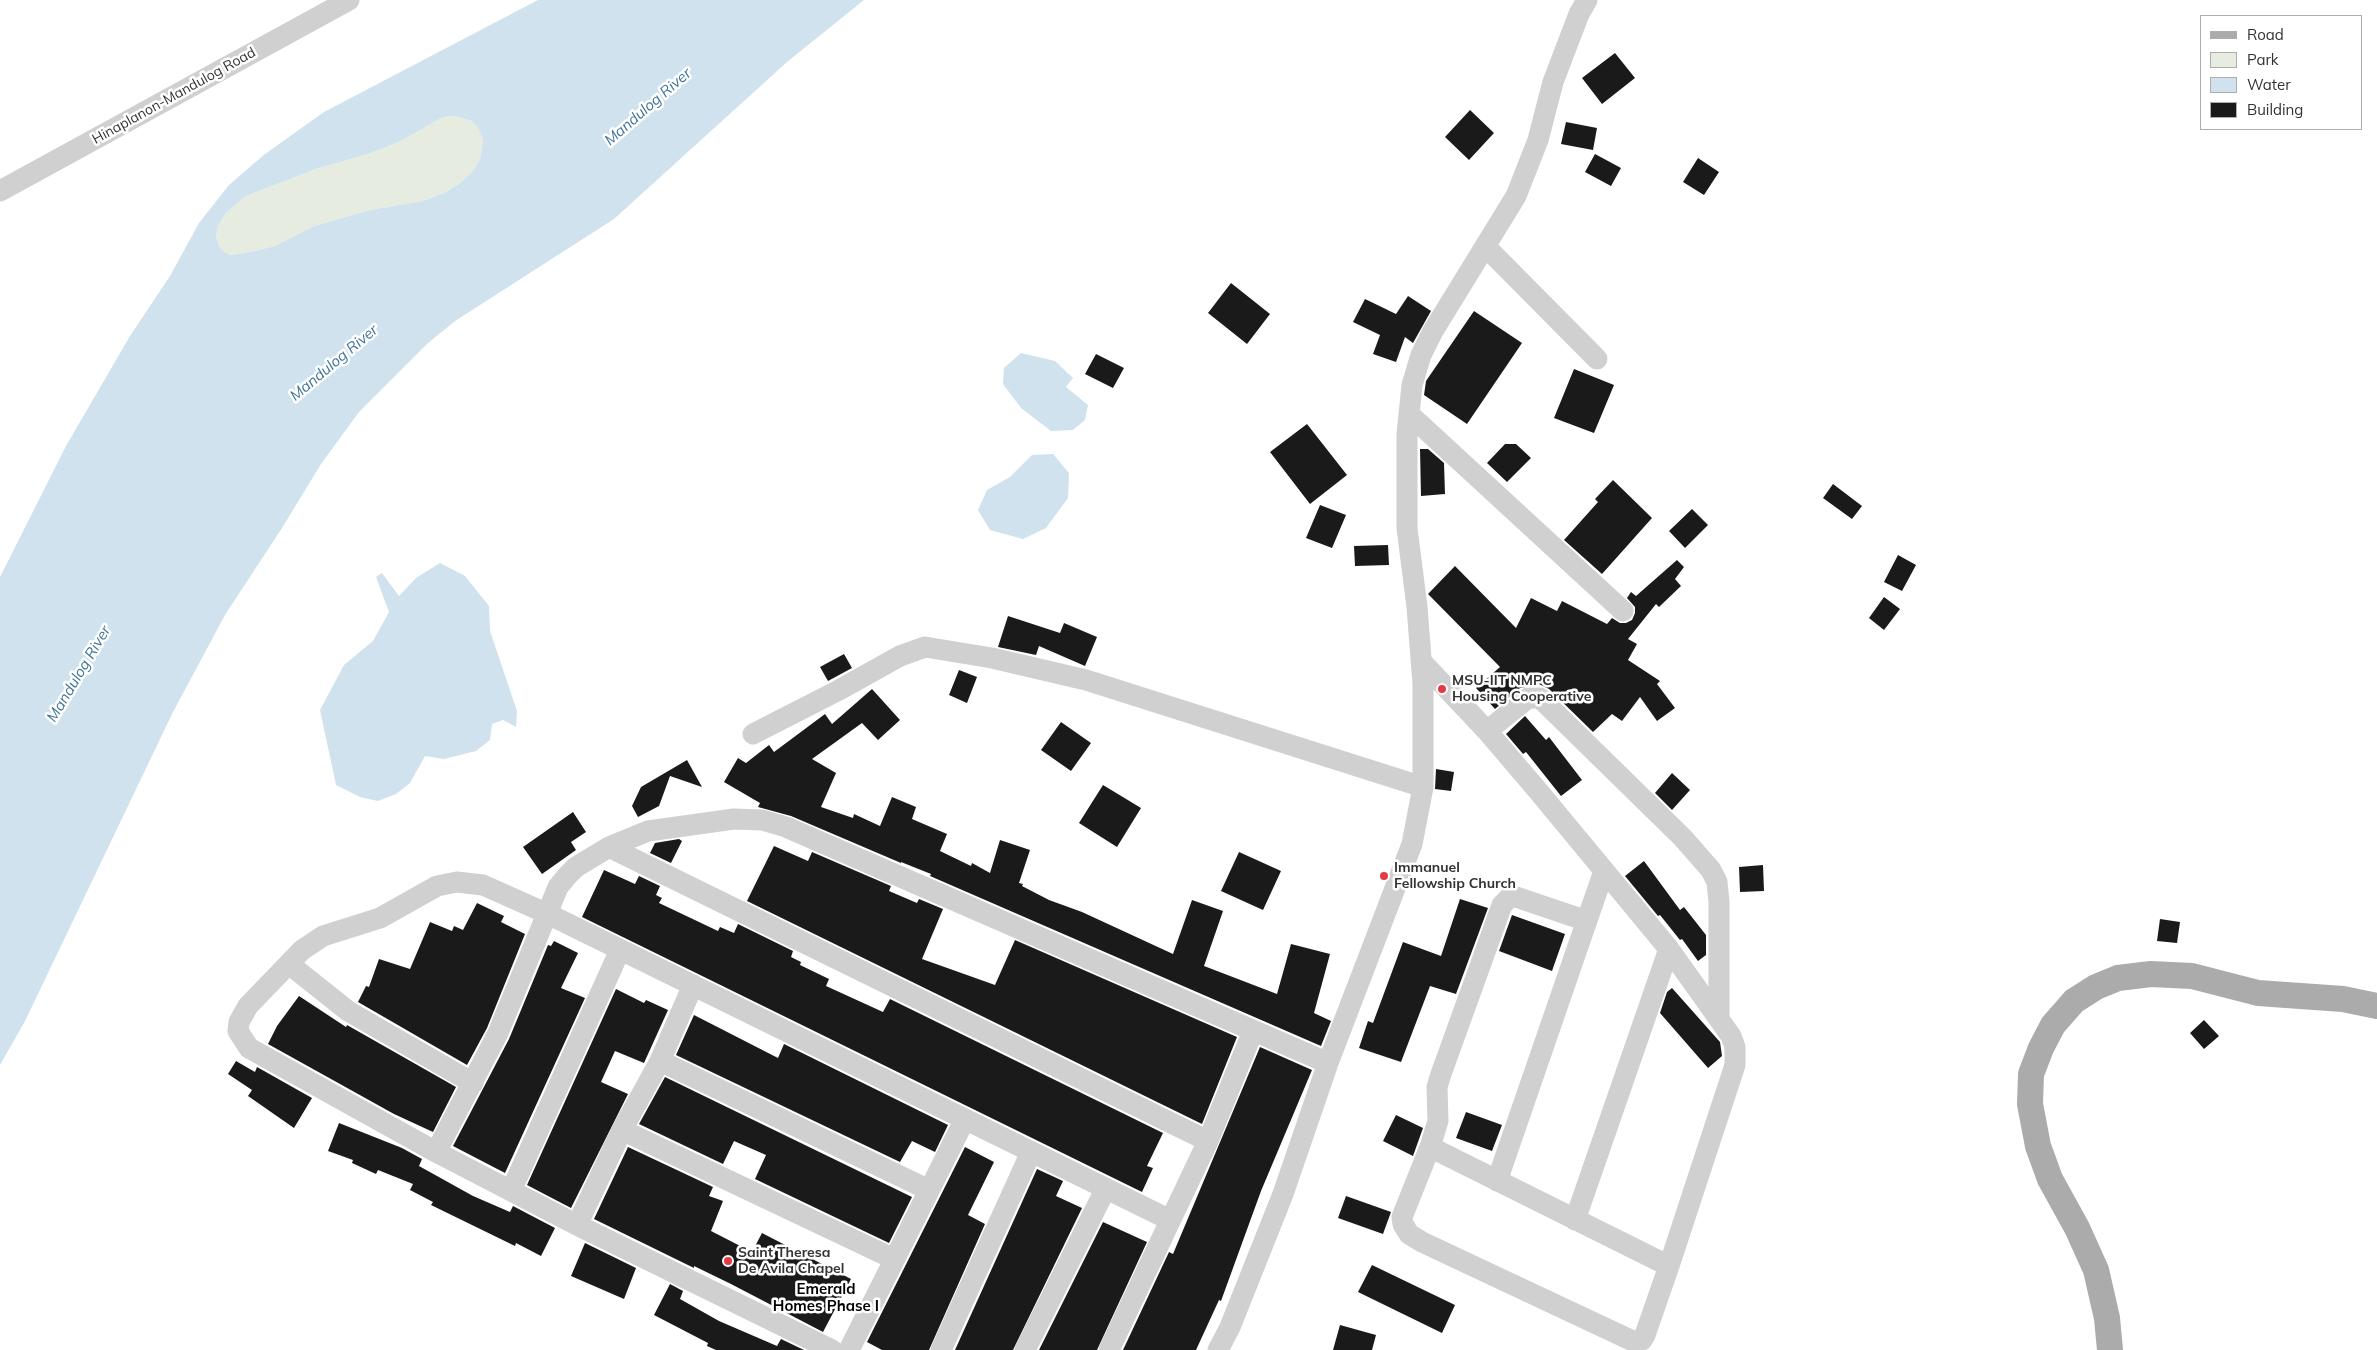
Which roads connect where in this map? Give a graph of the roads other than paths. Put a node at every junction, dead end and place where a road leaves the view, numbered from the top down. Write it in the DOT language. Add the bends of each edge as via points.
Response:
graph roads {
  1 [pos="349,0"];
  2 [pos="1587,0"];
  3 [pos="0,191"];
  4 [pos="1486,247"];
  5 [pos="1597,359"];
  6 [pos="1409,414"];
  7 [pos="1623,611"];
  8 [pos="1422,662"];
  9 [pos="1487,731"];
  10 [pos="753,734"];
  11 [pos="1423,787"];
  12 [pos="608,847"];
  13 [pos="1604,871"];
  14 [pos="548,914"];
  15 [pos="1587,921"];
  16 [pos="620,950"];
  17 [pos="1669,950"];
  18 [pos="289,964"];
  19 [pos="693,985"];
  20 [pos="2377,1006"];
  21 [pos="1719,1019"];
  22 [pos="1253,1031"];
  23 [pos="660,1061"];
  24 [pos="1328,1063"];
  25 [pos="474,1083"];
  26 [pos="965,1119"];
  27 [pos="622,1130"];
  28 [pos="1208,1140"];
  29 [pos="1430,1147"];
  30 [pos="436,1152"];
  31 [pos="1031,1152"];
  32 [pos="1497,1180"];
  33 [pos="929,1190"];
  34 [pos="1105,1190"];
  35 [pos="511,1191"];
  36 [pos="1170,1220"];
  37 [pos="1575,1220"];
  38 [pos="576,1225"];
  39 [pos="894,1259"];
  40 [pos="1669,1266"];
  41 [pos="832,1350"];
  42 [pos="850,1350"];
  43 [pos="941,1350"];
  44 [pos="1025,1350"];
  45 [pos="1109,1350"];
  46 [pos="1218,1350"];
  47 [pos="2110,1350"];
  1 -- 3 [label="street, Hinaplanon-Mandulog Road"];
  2 -- 4 [label="street" via="1553,82 1538,140 1516,196"];
  4 -- 5 [label="street"];
  4 -- 6 [label="street" via="1421,355 1412,385"];
  6 -- 7 [label="street"];
  6 -- 8 [label="street" via="1407,528"];
  8 -- 9 [label="street"];
  8 -- 11 [label="street"];
  9 -- 13 [label="street"];
  9 -- 21 [label="street" via="1528,698 1540,698 1683,838 1711,870 1717,882 1719,902"];
  10 -- 11 [label="street" via="900,656 925,647 992,658 1086,680"];
  11 -- 24 [label="street" via="1412,844"];
  12 -- 14 [label="street" via="567,876 558,888"];
  12 -- 22 [label="street" via="648,831 734,819 762,820 786,827"];
  12 -- 28 [label="street"];
  13 -- 15 [label="street"];
  13 -- 17 [label="street"];
  14 -- 16 [label="street"];
  14 -- 18 [label="street" via="483,885 448,883 380,918 324,936 302,950"];
  14 -- 25 [label="street"];
  15 -- 29 [label="street" via="1516,897 1510,897 1502,905 1437,1087 1438,1121"];
  15 -- 32 [label="street"];
  16 -- 19 [label="street"];
  16 -- 35 [label="street"];
  17 -- 21 [label="street"];
  17 -- 37 [label="street"];
  18 -- 25 [label="street" via="348,1011"];
  18 -- 30 [label="street" via="248,1006 239,1022 241,1038 249,1048"];
  19 -- 23 [label="street"];
  19 -- 26 [label="street"];
  20 -- 47 [label="main road" via="2343,999 2258,993 2192,976 2152,974 2118,978 2096,987 2074,1001 2052,1025 2031,1074 2030,1104 2038,1146 2050,1179 2096,1270 2107,1318"];
  21 -- 40 [label="street" via="1735,1047 1735,1065"];
  22 -- 24 [label="street"];
  22 -- 28 [label="street"];
  23 -- 27 [label="street"];
  23 -- 33 [label="street"];
  24 -- 46 [label="street" via="1283,1194"];
  25 -- 30 [label="street"];
  26 -- 31 [label="street"];
  26 -- 33 [label="street"];
  27 -- 38 [label="street"];
  27 -- 39 [label="street"];
  28 -- 36 [label="street"];
  29 -- 32 [label="street"];
  29 -- 40 [label="street" via="1402,1217 1404,1229 1422,1242 1637,1343 1645,1335"];
  30 -- 35 [label="street"];
  31 -- 34 [label="street"];
  31 -- 43 [label="street"];
  32 -- 37 [label="street"];
  33 -- 39 [label="street"];
  34 -- 36 [label="street"];
  34 -- 44 [label="street"];
  35 -- 38 [label="street"];
  36 -- 45 [label="street"];
  37 -- 40 [label="street"];
  38 -- 41 [label="street"];
  39 -- 42 [label="street"];
}
